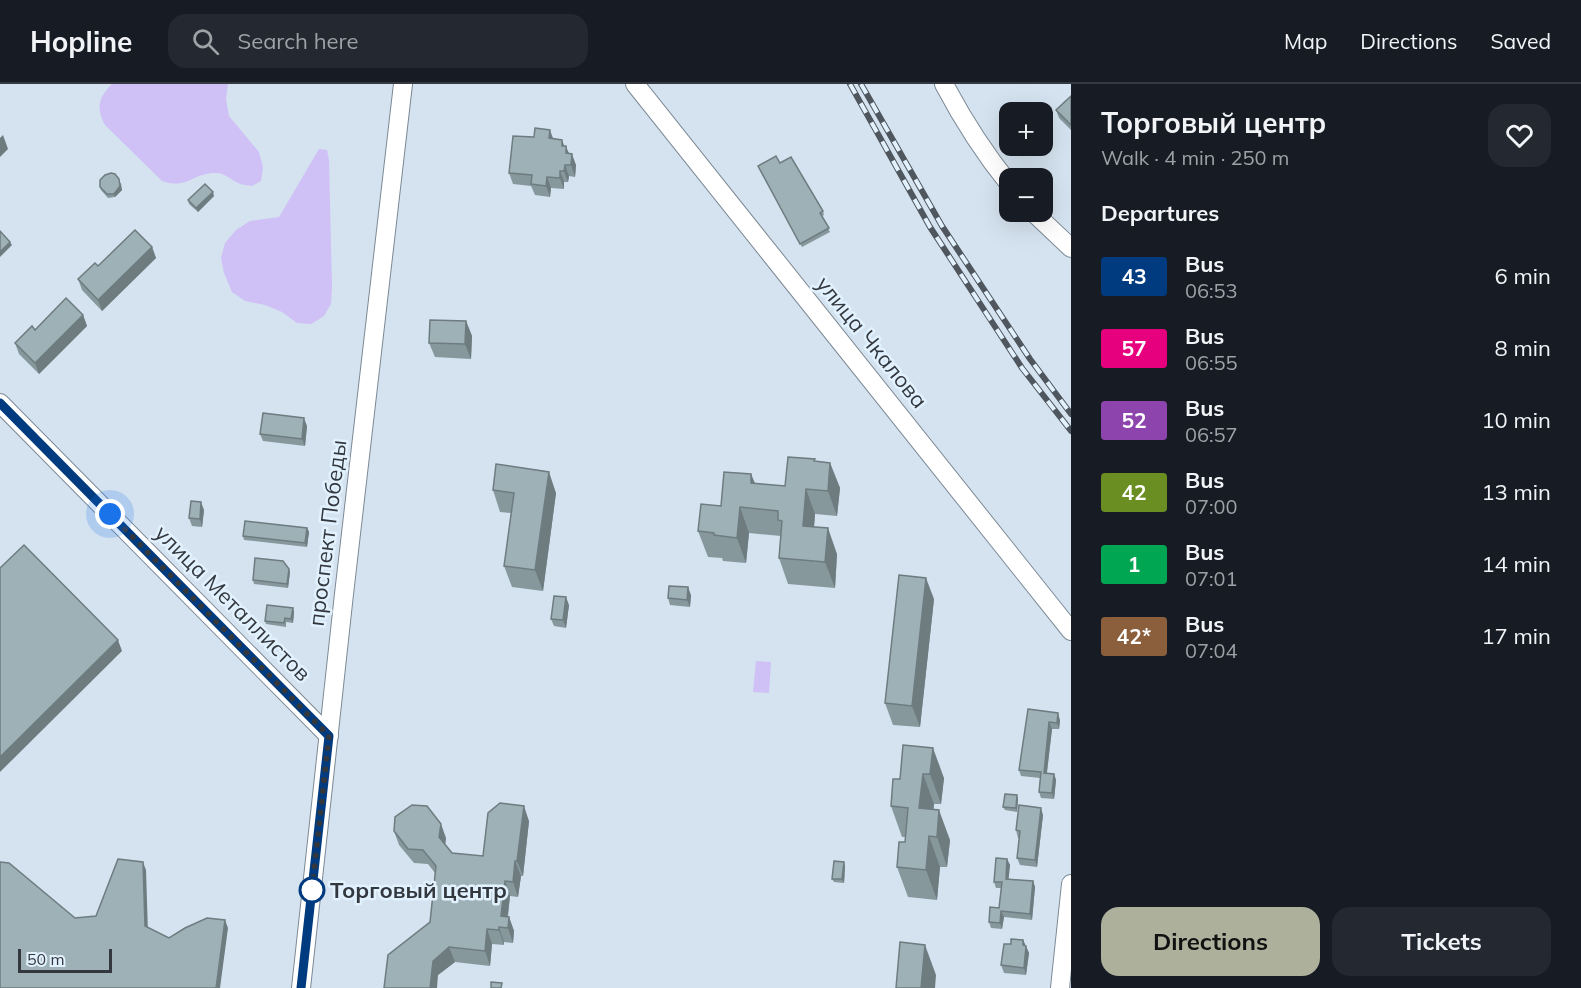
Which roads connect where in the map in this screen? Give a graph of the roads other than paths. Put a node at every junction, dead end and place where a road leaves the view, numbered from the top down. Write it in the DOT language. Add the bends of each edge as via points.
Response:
graph roads {
  1 [pos="403,84"];
  2 [pos="635,84"];
  3 [pos="944,84"];
  4 [pos="999,171"];
  5 [pos="1044,222"];
  6 [pos="1071,248"];
  7 [pos="0,403"];
  8 [pos="1071,631"];
  9 [pos="329,736"];
  10 [pos="1071,884"];
  11 [pos="301,988"];
  12 [pos="1060,988"];
  1 -- 9 [label="street, проспект Победы"];
  2 -- 8 [label="street, улица Чкалова"];
  3 -- 4 [label="street" via="969,129"];
  5 -- 6 [label="street"];
  7 -- 9 [label="street, улица Металлистов"];
  9 -- 11 [label="street, проспект Победы"];
  10 -- 12 [label="street"];
}
